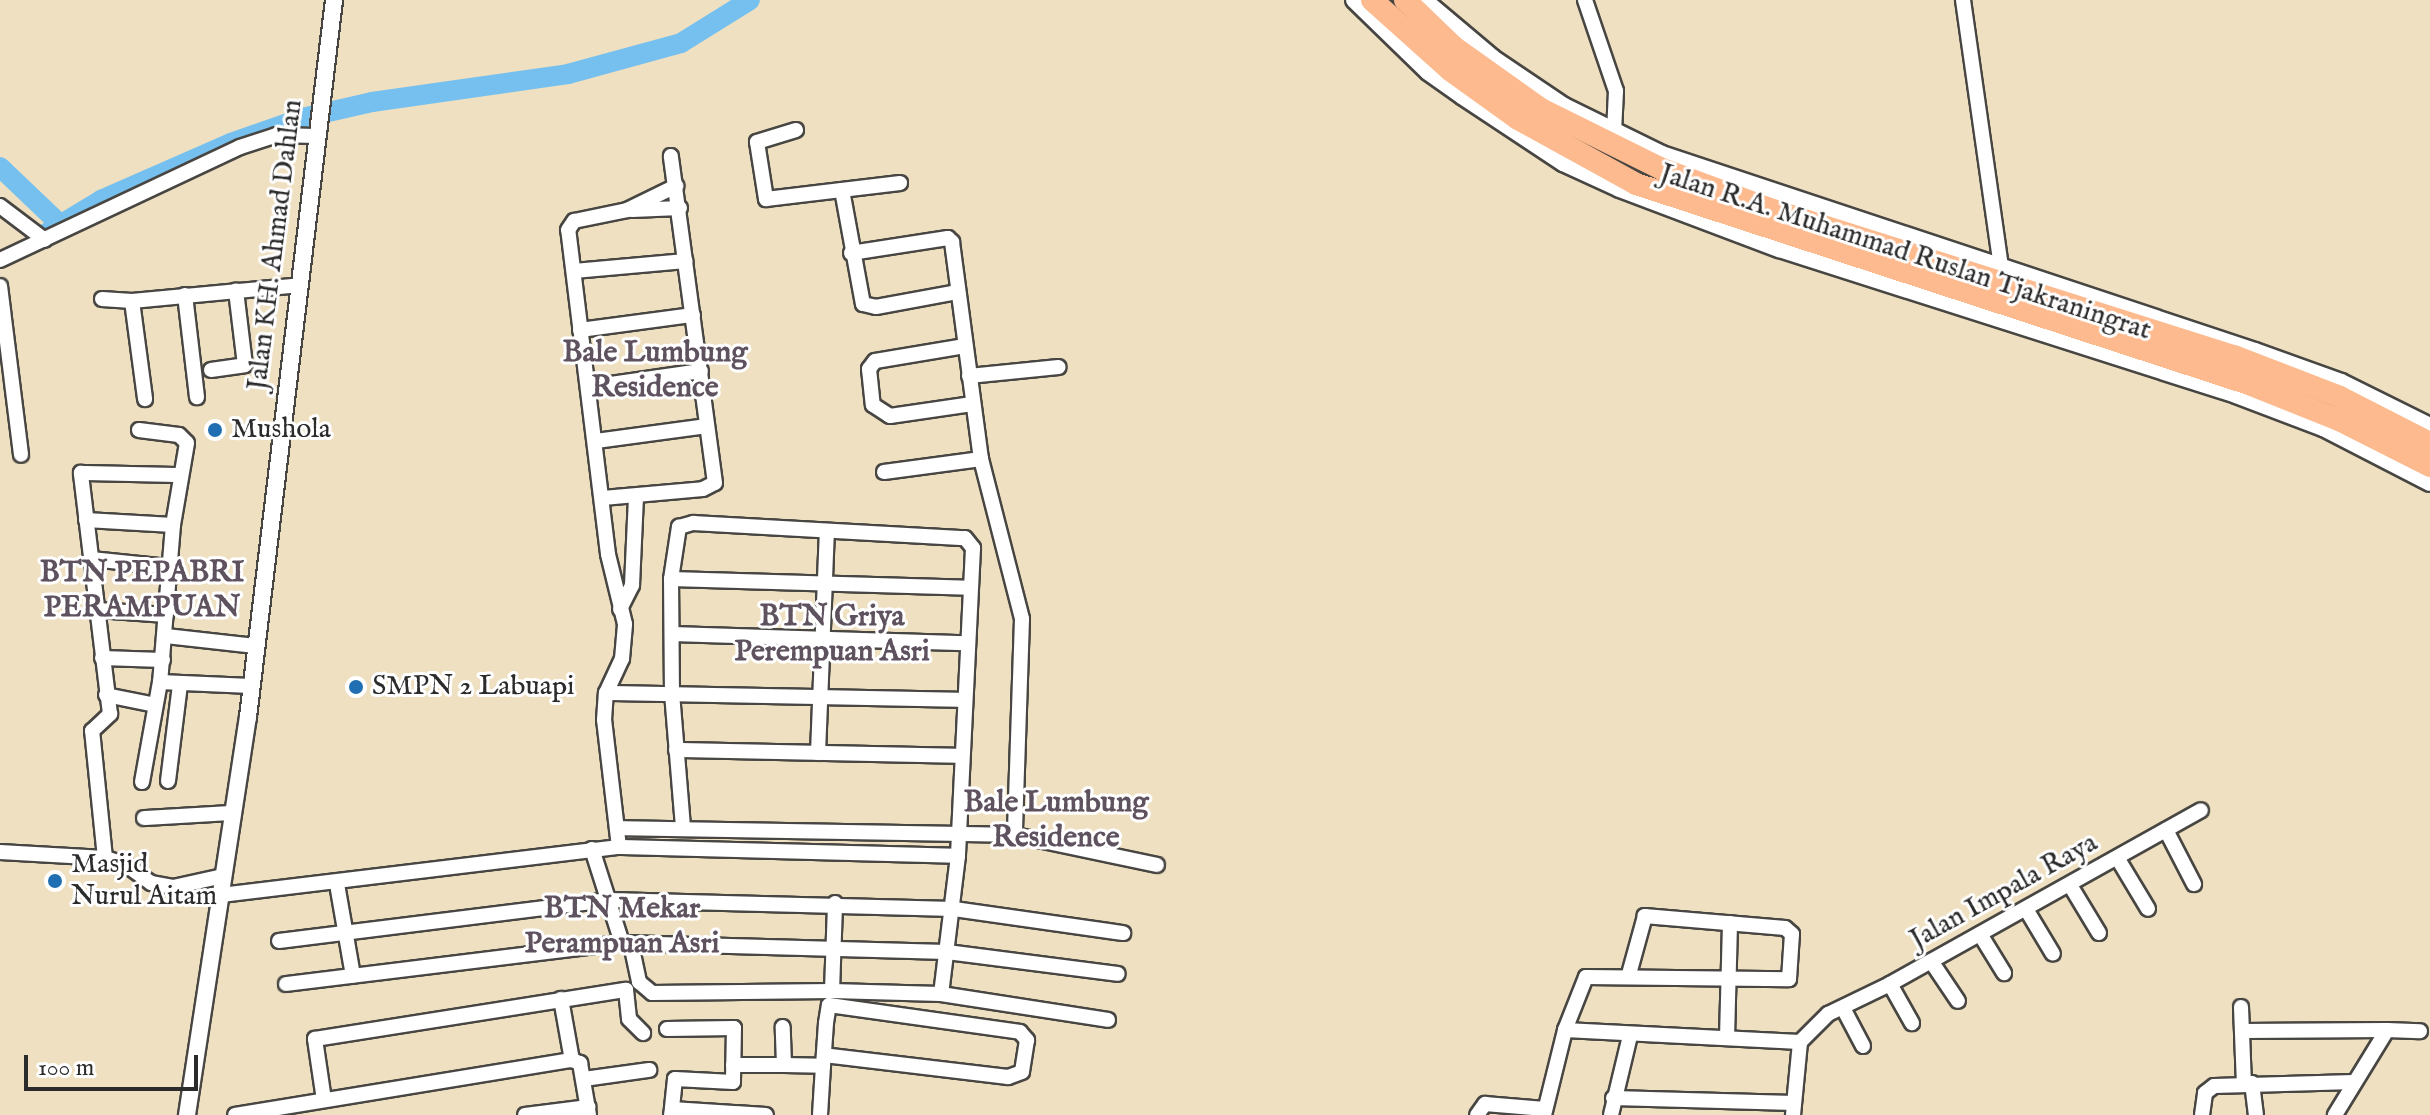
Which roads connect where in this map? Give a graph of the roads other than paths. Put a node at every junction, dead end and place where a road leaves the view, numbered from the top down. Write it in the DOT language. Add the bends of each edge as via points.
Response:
graph roads {
  1 [pos="334,0"];
  2 [pos="1354,0"];
  3 [pos="1372,0"];
  4 [pos="1405,0"];
  5 [pos="1424,0"];
  6 [pos="1585,0"];
  7 [pos="1963,0"];
  8 [pos="317,130"];
  9 [pos="796,130"];
  10 [pos="1614,132"];
  11 [pos="671,156"];
  12 [pos="900,183"];
  13 [pos="676,186"];
  14 [pos="842,190"];
  15 [pos="0,206"];
  16 [pos="680,208"];
  17 [pos="627,210"];
  18 [pos="44,239"];
  19 [pos="851,253"];
  20 [pos="0,260"];
  21 [pos="686,261"];
  22 [pos="2001,268"];
  23 [pos="574,271"];
  24 [pos="300,285"];
  25 [pos="0,286"];
  26 [pos="236,291"];
  27 [pos="957,292"];
  28 [pos="185,295"];
  29 [pos="102,299"];
  30 [pos="132,301"];
  31 [pos="693,315"];
  32 [pos="580,330"];
  33 [pos="965,346"];
  34 [pos="1059,367"];
  35 [pos="211,370"];
  36 [pos="701,371"];
  37 [pos="969,376"];
  38 [pos="590,387"];
  39 [pos="197,397"];
  40 [pos="145,399"];
  41 [pos="972,404"];
  42 [pos="707,426"];
  43 [pos="2430,426"];
  44 [pos="139,430"];
  45 [pos="596,441"];
  46 [pos="2430,443"];
  47 [pos="21,455"];
  48 [pos="981,459"];
  49 [pos="2430,466"];
  50 [pos="884,472"];
  51 [pos="180,475"];
  52 [pos="2430,483"];
  53 [pos="636,496"];
  54 [pos="603,498"];
  55 [pos="86,520"];
  56 [pos="173,525"];
  57 [pos="827,532"];
  58 [pos="91,559"];
  59 [pos="169,567"];
  60 [pos="671,579"];
  61 [pos="825,583"];
  62 [pos="969,588"];
  63 [pos="620,609"];
  64 [pos="98,610"];
  65 [pos="166,615"];
  66 [pos="672,634"];
  67 [pos="166,636"];
  68 [pos="824,637"];
  69 [pos="965,643"];
  70 [pos="255,646"];
  71 [pos="102,658"];
  72 [pos="163,660"];
  73 [pos="160,682"];
  74 [pos="180,684"];
  75 [pos="251,686"];
  76 [pos="606,693"];
  77 [pos="672,693"];
  78 [pos="820,694"];
  79 [pos="106,695"];
  80 [pos="963,700"];
  81 [pos="155,705"];
  82 [pos="676,750"];
  83 [pos="818,753"];
  84 [pos="961,756"];
  85 [pos="168,781"];
  86 [pos="142,782"];
  87 [pos="2201,810"];
  88 [pos="232,813"];
  89 [pos="144,818"];
  90 [pos="683,827"];
  91 [pos="617,828"];
  92 [pos="2166,830"];
  93 [pos="959,834"];
  94 [pos="1015,835"];
  95 [pos="619,847"];
  96 [pos="592,849"];
  97 [pos="0,852"];
  98 [pos="958,856"];
  99 [pos="105,858"];
  100 [pos="2118,859"];
  101 [pos="1157,865"];
  102 [pos="223,876"];
  103 [pos="337,884"];
  104 [pos="2194,884"];
  105 [pos="2070,885"];
  106 [pos="221,895"];
  107 [pos="609,900"];
  108 [pos="835,903"];
  109 [pos="954,909"];
  110 [pos="2026,909"];
  111 [pos="2148,909"];
  112 [pos="1730,923"];
  113 [pos="346,932"];
  114 [pos="1123,933"];
  115 [pos="2099,933"];
  116 [pos="1980,934"];
  117 [pos="279,941"];
  118 [pos="626,944"];
  119 [pos="834,949"];
  120 [pos="947,952"];
  121 [pos="2053,954"];
  122 [pos="1931,961"];
  123 [pos="2004,973"];
  124 [pos="1118,974"];
  125 [pos="1629,974"];
  126 [pos="353,976"];
  127 [pos="1730,978"];
  128 [pos="286,984"];
  129 [pos="1890,984"];
  130 [pos="832,991"];
  131 [pos="941,994"];
  132 [pos="561,999"];
  133 [pos="1958,1001"];
  134 [pos="2241,1007"];
  135 [pos="1843,1008"];
  136 [pos="1108,1020"];
  137 [pos="1912,1023"];
  138 [pos="783,1027"];
  139 [pos="667,1029"];
  140 [pos="1565,1030"];
  141 [pos="2387,1030"];
  142 [pos="2242,1031"];
  143 [pos="2420,1031"];
  144 [pos="643,1033"];
  145 [pos="1630,1036"];
  146 [pos="1727,1038"];
  147 [pos="1800,1042"];
  148 [pos="1863,1046"];
  149 [pos="572,1060"];
  150 [pos="823,1061"];
  151 [pos="733,1065"];
  152 [pos="784,1065"];
  153 [pos="649,1070"];
  154 [pos="584,1079"];
  155 [pos="2354,1082"];
  156 [pos="2248,1083"];
  157 [pos="1613,1098"];
  158 [pos="324,1100"];
  159 [pos="1732,1108"];
  160 [pos="1794,1109"];
  161 [pos="1479,1110"];
  162 [pos="588,1111"];
  163 [pos="671,1112"];
  164 [pos="1545,1112"];
  165 [pos="2197,1113"];
  166 [pos="187,1115"];
  167 [pos="235,1115"];
  168 [pos="525,1115"];
  169 [pos="766,1115"];
  170 [pos="820,1115"];
  171 [pos="1611,1115"];
  172 [pos="2256,1115"];
  173 [pos="2335,1115"];
  1 -- 8 [label="street, Jalan KH. Ahmad Dahlan"];
  2 -- 52 [label="street, Jalan R.A. Muhammad Ruslan Tjakraningrat" via="1428,72 1563,163 1620,189 1779,249 2236,395 2323,428"];
  3 -- 49 [label="highway, Jalan R.A. Muhammad Ruslan Tjakraningrat" via="1450,70 1518,119 1636,184 2249,384 2339,420"];
  4 -- 46 [label="highway, Jalan R.A. Muhammad Ruslan Tjakraningrat" via="1454,47 1541,109 1662,169 1773,210 2234,356 2340,397"];
  5 -- 10 [label="street, Jalan R.A. Muhammad Ruslan Tjakraningrat" via="1493,58"];
  6 -- 10 [label="street" via="1616,91"];
  7 -- 22 [label="street"];
  8 -- 18 [label="street" via="240,147"];
  8 -- 24 [label="street, Jalan KH. Ahmad Dahlan"];
  9 -- 14 [label="street" via="757,142 764,197"];
  10 -- 22 [label="street, Jalan R.A. Muhammad Ruslan Tjakraningrat" via="1719,175"];
  11 -- 13 [label="street"];
  12 -- 14 [label="street"];
  13 -- 16 [label="street"];
  13 -- 17 [label="street"];
  14 -- 19 [label="street"];
  15 -- 18 [label="street"];
  16 -- 17 [label="street"];
  16 -- 21 [label="street"];
  17 -- 23 [label="street" via="570,223"];
  18 -- 20 [label="street"];
  19 -- 27 [label="street" via="859,298 867,307"];
  19 -- 27 [label="street" via="948,238"];
  21 -- 23 [label="street"];
  21 -- 31 [label="street"];
  22 -- 43 [label="street, Jalan R.A. Muhammad Ruslan Tjakraningrat" via="2284,361"];
  23 -- 32 [label="street"];
  24 -- 26 [label="street"];
  24 -- 70 [label="street, Jalan KH. Ahmad Dahlan"];
  25 -- 47 [label="street"];
  26 -- 28 [label="street"];
  26 -- 35 [label="street" via="245,365"];
  27 -- 33 [label="street"];
  28 -- 30 [label="street"];
  28 -- 39 [label="street"];
  29 -- 30 [label="street"];
  30 -- 40 [label="street"];
  31 -- 32 [label="street"];
  31 -- 36 [label="street"];
  32 -- 38 [label="street"];
  33 -- 37 [label="street"];
  33 -- 41 [label="street" via="875,361 869,369 873,405 890,416"];
  34 -- 37 [label="street"];
  36 -- 38 [label="street"];
  36 -- 42 [label="street"];
  37 -- 41 [label="street"];
  38 -- 45 [label="street"];
  41 -- 48 [label="street"];
  42 -- 45 [label="street"];
  42 -- 53 [label="street" via="714,485"];
  44 -- 51 [label="street" via="186,439"];
  45 -- 54 [label="street"];
  48 -- 50 [label="street"];
  48 -- 94 [label="street" via="1022,619"];
  51 -- 55 [label="street" via="84,472"];
  51 -- 56 [label="street"];
  53 -- 54 [label="street"];
  53 -- 63 [label="street" via="632,585"];
  54 -- 63 [label="street"];
  55 -- 56 [label="street"];
  55 -- 58 [label="street"];
  56 -- 59 [label="street"];
  57 -- 60 [label="street" via="688,523 675,533"];
  57 -- 61 [label="street"];
  57 -- 62 [label="street" via="965,538 973,548"];
  58 -- 59 [label="street"];
  58 -- 64 [label="street"];
  59 -- 65 [label="street"];
  60 -- 61 [label="street"];
  60 -- 66 [label="street"];
  61 -- 62 [label="street"];
  61 -- 68 [label="street"];
  62 -- 69 [label="street"];
  63 -- 76 [label="street" via="625,645"];
  64 -- 65 [label="street"];
  64 -- 71 [label="street"];
  65 -- 67 [label="street"];
  66 -- 68 [label="street"];
  66 -- 77 [label="street"];
  67 -- 70 [label="street"];
  67 -- 72 [label="street"];
  68 -- 69 [label="street"];
  68 -- 78 [label="street"];
  69 -- 80 [label="street"];
  70 -- 75 [label="street, Jalan KH. Ahmad Dahlan"];
  71 -- 72 [label="street"];
  71 -- 79 [label="street"];
  72 -- 73 [label="street"];
  73 -- 74 [label="street"];
  73 -- 81 [label="street"];
  74 -- 75 [label="street"];
  74 -- 85 [label="street"];
  75 -- 88 [label="street, Jalan KH. Ahmad Dahlan"];
  76 -- 77 [label="street"];
  76 -- 91 [label="street" via="604,720"];
  77 -- 78 [label="street"];
  77 -- 82 [label="street"];
  78 -- 80 [label="street"];
  78 -- 83 [label="street"];
  79 -- 81 [label="street"];
  79 -- 99 [label="street" via="110,714 92,731"];
  80 -- 84 [label="street"];
  81 -- 86 [label="street"];
  82 -- 83 [label="street"];
  82 -- 90 [label="street"];
  83 -- 84 [label="street"];
  84 -- 93 [label="street"];
  87 -- 92 [label="street, Jalan Impala Raya"];
  88 -- 89 [label="street"];
  88 -- 102 [label="street, Jalan KH. Ahmad Dahlan"];
  90 -- 91 [label="street"];
  90 -- 93 [label="street"];
  91 -- 95 [label="street"];
  92 -- 100 [label="street, Jalan Impala Raya"];
  92 -- 104 [label="street"];
  93 -- 94 [label="street"];
  93 -- 98 [label="street"];
  94 -- 101 [label="street"];
  95 -- 96 [label="street"];
  95 -- 98 [label="street"];
  96 -- 103 [label="street"];
  96 -- 107 [label="street"];
  97 -- 99 [label="street"];
  98 -- 109 [label="street"];
  99 -- 102 [label="street" via="159,886"];
  100 -- 105 [label="street, Jalan Impala Raya"];
  100 -- 111 [label="street"];
  102 -- 106 [label="street, Jalan KH. Ahmad Dahlan"];
  103 -- 106 [label="street"];
  103 -- 113 [label="street"];
  105 -- 110 [label="street, Jalan Impala Raya"];
  105 -- 115 [label="street"];
  106 -- 166 [label="street, Jalan KH. Ahmad Dahlan"];
  107 -- 108 [label="street"];
  107 -- 113 [label="street"];
  107 -- 118 [label="street"];
  108 -- 109 [label="street"];
  108 -- 119 [label="street"];
  109 -- 114 [label="street"];
  109 -- 120 [label="street"];
  110 -- 116 [label="street, Jalan Impala Raya"];
  110 -- 121 [label="street"];
  112 -- 125 [label="street" via="1644,916"];
  112 -- 127 [label="street"];
  112 -- 127 [label="street" via="1788,929 1793,974 1787,979"];
  113 -- 117 [label="street"];
  113 -- 126 [label="street"];
  116 -- 122 [label="street, Jalan Impala Raya"];
  116 -- 123 [label="street"];
  118 -- 119 [label="street"];
  118 -- 126 [label="street"];
  118 -- 130 [label="street" via="639,982 652,993"];
  119 -- 120 [label="street"];
  119 -- 130 [label="street"];
  120 -- 124 [label="street"];
  120 -- 131 [label="street"];
  122 -- 129 [label="street, Jalan Impala Raya"];
  122 -- 133 [label="street"];
  125 -- 127 [label="street"];
  125 -- 140 [label="street" via="1596,974 1582,981"];
  126 -- 128 [label="street"];
  127 -- 146 [label="street"];
  129 -- 135 [label="street, Jalan Impala Raya"];
  129 -- 137 [label="street"];
  130 -- 131 [label="street"];
  131 -- 136 [label="street"];
  132 -- 144 [label="street" via="626,990 629,1019"];
  132 -- 149 [label="street"];
  132 -- 158 [label="street" via="315,1039"];
  134 -- 142 [label="street"];
  135 -- 147 [label="street, Jalan Impala Raya" via="1828,1014"];
  135 -- 148 [label="street"];
  138 -- 152 [label="street"];
  139 -- 151 [label="street" via="734,1028"];
  140 -- 145 [label="street"];
  140 -- 164 [label="street"];
  141 -- 142 [label="street"];
  141 -- 143 [label="street"];
  141 -- 155 [label="street"];
  142 -- 156 [label="street"];
  145 -- 146 [label="street"];
  145 -- 157 [label="street"];
  146 -- 147 [label="street"];
  147 -- 160 [label="street"];
  149 -- 154 [label="street" via="580,1063"];
  149 -- 158 [label="street"];
  150 -- 150 [label="street" via="1008,1077 1017,1076 1025,1065 1027,1040 1020,1032 835,1004 827,1010"];
  150 -- 152 [label="street"];
  150 -- 170 [label="street"];
  151 -- 152 [label="street"];
  151 -- 163 [label="street" via="733,1082 675,1079"];
  153 -- 154 [label="street"];
  154 -- 162 [label="street"];
  155 -- 156 [label="street"];
  155 -- 173 [label="street"];
  156 -- 165 [label="street" via="2210,1088"];
  156 -- 172 [label="street"];
  157 -- 159 [label="street"];
  157 -- 171 [label="street"];
  158 -- 167 [label="street"];
  159 -- 160 [label="street"];
  161 -- 164 [label="street"];
  162 -- 168 [label="street"];
  163 -- 169 [label="street"];
}
